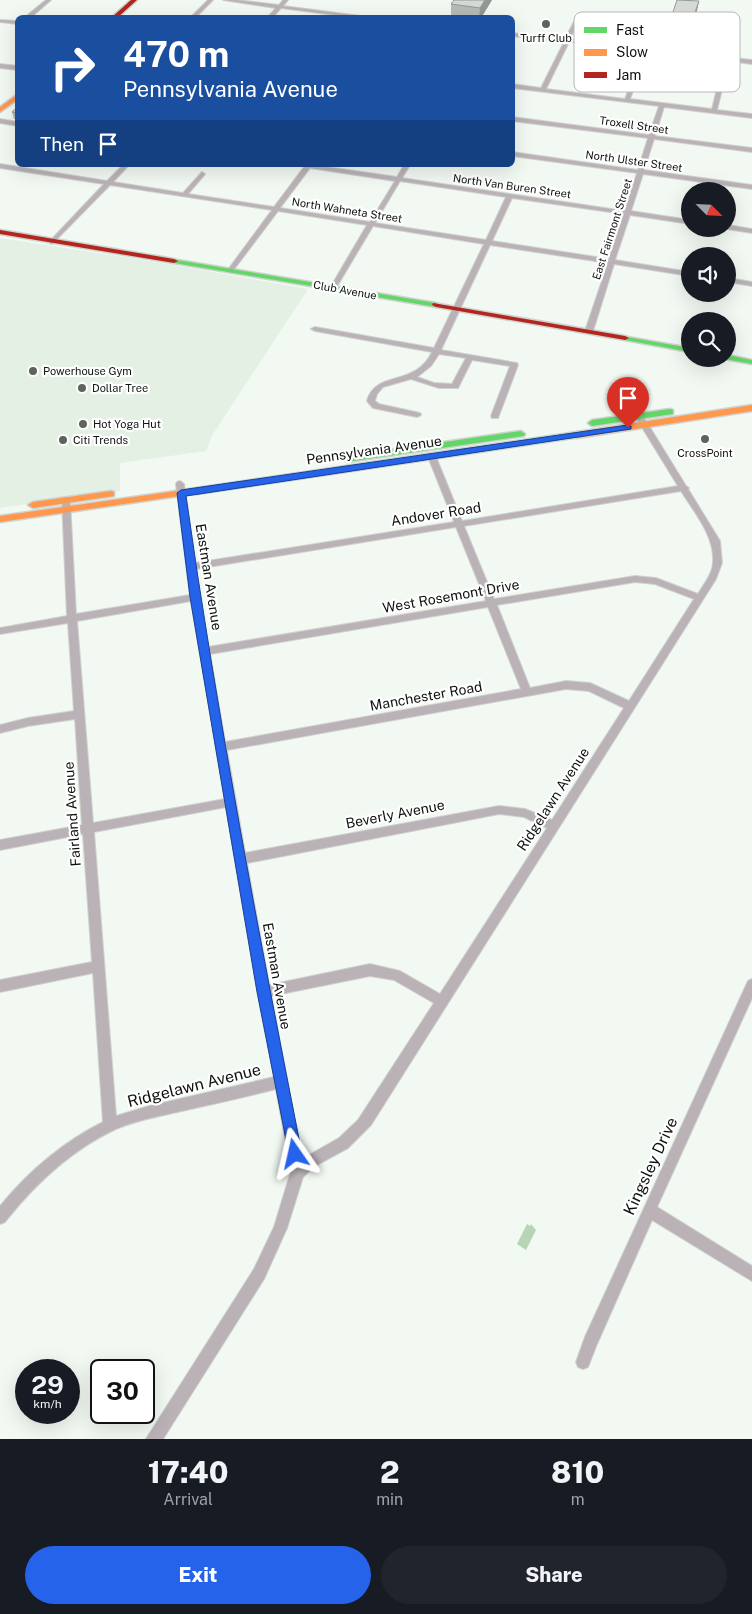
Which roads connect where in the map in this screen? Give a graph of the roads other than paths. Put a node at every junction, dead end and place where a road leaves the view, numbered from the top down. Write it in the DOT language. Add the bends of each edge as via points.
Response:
graph roads {
  1 [pos="49,0"];
  2 [pos="134,0"];
  3 [pos="211,0"];
  4 [pos="225,0"];
  5 [pos="286,0"];
  6 [pos="279,6"];
  7 [pos="30,15"];
  8 [pos="116,15"];
  9 [pos="195,15"];
  10 [pos="272,15"];
  11 [pos="334,15"];
  12 [pos="0,21"];
  13 [pos="15,23"];
  14 [pos="574,26"];
  15 [pos="515,34"];
  16 [pos="567,40"];
  17 [pos="574,41"];
  18 [pos="0,66"];
  19 [pos="15,68"];
  20 [pos="515,86"];
  21 [pos="543,90"];
  22 [pos="630,92"];
  23 [pos="719,92"];
  24 [pos="15,98"];
  25 [pos="627,101"];
  26 [pos="662,105"];
  27 [pos="0,110"];
  28 [pos="714,112"];
  29 [pos="752,116"];
  30 [pos="515,118"];
  31 [pos="0,121"];
  32 [pos="15,124"];
  33 [pos="652,137"];
  34 [pos="752,150"];
  35 [pos="515,154"];
  36 [pos="0,166"];
  37 [pos="124,167"];
  38 [pos="307,167"];
  39 [pos="315,167"];
  40 [pos="406,167"];
  41 [pos="641,172"];
  42 [pos="202,174"];
  43 [pos="398,179"];
  44 [pos="108,184"];
  45 [pos="752,187"];
  46 [pos="184,195"];
  47 [pos="510,196"];
  48 [pos="276,209"];
  49 [pos="627,213"];
  50 [pos="681,221"];
  51 [pos="370,224"];
  52 [pos="736,228"];
  53 [pos="752,231"];
  54 [pos="0,232"];
  55 [pos="52,242"];
  56 [pos="489,243"];
  57 [pos="612,262"];
  58 [pos="230,271"];
  59 [pos="681,273"];
  60 [pos="736,281"];
  61 [pos="752,284"];
  62 [pos="333,288"];
  63 [pos="457,309"];
  64 [pos="315,330"];
  65 [pos="589,331"];
  66 [pos="681,348"];
  67 [pos="436,351"];
  68 [pos="470,357"];
  69 [pos="736,359"];
  70 [pos="752,362"];
  71 [pos="412,377"];
  72 [pos="752,400"];
  73 [pos="752,408"];
  74 [pos="416,415"];
  75 [pos="495,416"];
  76 [pos="642,420"];
  77 [pos="432,457"];
  78 [pos="686,488"];
  79 [pos="181,489"];
  80 [pos="66,505"];
  81 [pos="0,510"];
  82 [pos="0,519"];
  83 [pos="458,524"];
  84 [pos="190,567"];
  85 [pos="195,597"];
  86 [pos="700,598"];
  87 [pos="490,603"];
  88 [pos="72,617"];
  89 [pos="0,631"];
  90 [pos="205,651"];
  91 [pos="527,692"];
  92 [pos="630,706"];
  93 [pos="80,714"];
  94 [pos="0,730"];
  95 [pos="222,747"];
  96 [pos="232,802"];
  97 [pos="553,826"];
  98 [pos="88,828"];
  99 [pos="0,845"];
  100 [pos="241,859"];
  101 [pos="98,966"];
  102 [pos="752,985"];
  103 [pos="0,986"];
  104 [pos="264,992"];
  105 [pos="441,1002"];
  106 [pos="281,1082"];
  107 [pos="110,1125"];
  108 [pos="298,1172"];
  109 [pos="649,1210"];
  110 [pos="0,1217"];
  111 [pos="752,1274"];
  112 [pos="584,1362"];
  113 [pos="154,1439"];
  1 -- 7 [label="street"];
  2 -- 8 [label="street"];
  3 -- 9 [label="street"];
  4 -- 6 [label="street"];
  5 -- 6 [label="street"];
  6 -- 10 [label="street"];
  6 -- 11 [label="street"];
  12 -- 13 [label="street"];
  14 -- 16 [label="street"];
  15 -- 16 [label="street"];
  16 -- 17 [label="street"];
  16 -- 21 [label="street"];
  18 -- 19 [label="street"];
  20 -- 21 [label="street"];
  21 -- 25 [label="street"];
  22 -- 25 [label="street"];
  23 -- 28 [label="street"];
  24 -- 27 [label="street"];
  25 -- 26 [label="street"];
  26 -- 28 [label="street"];
  26 -- 33 [label="street, East Fairmont Street"];
  28 -- 29 [label="street"];
  30 -- 33 [label="street, Troxell Street"];
  31 -- 32 [label="street"];
  33 -- 34 [label="street, Troxell Street"];
  33 -- 41 [label="street, East Fairmont Street"];
  35 -- 41 [label="street, North Ulster Street"];
  36 -- 44 [label="street, North Wahneta Street"];
  37 -- 44 [label="street"];
  38 -- 48 [label="street"];
  39 -- 43 [label="street, North Van Buren Street"];
  40 -- 43 [label="street"];
  41 -- 45 [label="street, North Ulster Street"];
  41 -- 49 [label="street, East Fairmont Street"];
  42 -- 46 [label="street"];
  43 -- 47 [label="street, North Van Buren Street"];
  43 -- 51 [label="street"];
  44 -- 46 [label="street, North Wahneta Street"];
  44 -- 55 [label="street"];
  46 -- 48 [label="street, North Wahneta Street"];
  47 -- 49 [label="street, North Van Buren Street"];
  47 -- 56 [label="street"];
  48 -- 51 [label="street, North Wahneta Street"];
  48 -- 58 [label="street"];
  49 -- 50 [label="street, North Van Buren Street"];
  49 -- 57 [label="street, East Fairmont Street"];
  51 -- 56 [label="street, North Wahneta Street"];
  51 -- 62 [label="street"];
  52 -- 53 [label="street"];
  54 -- 55 [label="street, Club Avenue"];
  55 -- 58 [label="street, Club Avenue"];
  56 -- 57 [label="street, North Wahneta Street"];
  56 -- 63 [label="street"];
  57 -- 59 [label="street, North Wahneta Street"];
  57 -- 65 [label="street, East Fairmont Street"];
  58 -- 62 [label="street, Club Avenue"];
  60 -- 61 [label="street"];
  62 -- 63 [label="street, Club Avenue"];
  63 -- 65 [label="street, Club Avenue"];
  63 -- 67 [label="street"];
  64 -- 67 [label="street"];
  65 -- 66 [label="street, Club Avenue"];
  67 -- 68 [label="street"];
  67 -- 71 [label="street" via="428,365"];
  68 -- 71 [label="street" via="455,386"];
  68 -- 75 [label="street" via="514,366"];
  69 -- 70 [label="street"];
  71 -- 74 [label="street" via="380,385 372,394 371,401 376,406"];
  72 -- 76 [label="street, Pennsylvania Avenue"];
  73 -- 76 [label="street, Pennsylvania Avenue"];
  76 -- 77 [label="street, Pennsylvania Avenue"];
  76 -- 78 [label="street, Ridgelawn Avenue"];
  76 -- 79 [label="street, Pennsylvania Avenue"];
  77 -- 79 [label="street, Pennsylvania Avenue"];
  77 -- 83 [label="street"];
  78 -- 83 [label="street, Andover Road"];
  78 -- 86 [label="street, Ridgelawn Avenue" via="711,530 719,552 717,568"];
  79 -- 80 [label="street, Pennsylvania Avenue"];
  79 -- 84 [label="street, Eastman Avenue"];
  80 -- 81 [label="street, Pennsylvania Avenue"];
  80 -- 82 [label="street, Pennsylvania Avenue"];
  80 -- 88 [label="street, Fairland Avenue"];
  83 -- 84 [label="street, Andover Road"];
  83 -- 87 [label="street"];
  84 -- 85 [label="street, Eastman Avenue"];
  85 -- 88 [label="street"];
  85 -- 90 [label="street, Eastman Avenue"];
  86 -- 87 [label="street, West Rosemont Drive" via="656,581 635,579"];
  86 -- 92 [label="street, Ridgelawn Avenue"];
  87 -- 90 [label="street, West Rosemont Drive"];
  87 -- 91 [label="street"];
  88 -- 89 [label="street"];
  88 -- 93 [label="street, Fairland Avenue"];
  90 -- 95 [label="street, Eastman Avenue"];
  91 -- 92 [label="street, Manchester Road" via="578,685"];
  91 -- 95 [label="street, Manchester Road"];
  92 -- 97 [label="street, Ridgelawn Avenue"];
  93 -- 94 [label="street"];
  93 -- 98 [label="street, Fairland Avenue"];
  95 -- 96 [label="street, Eastman Avenue"];
  96 -- 98 [label="street"];
  96 -- 100 [label="street, Eastman Avenue"];
  97 -- 100 [label="street, Beverly Avenue" via="526,813 499,810"];
  97 -- 105 [label="street, Ridgelawn Avenue"];
  98 -- 99 [label="street"];
  98 -- 101 [label="street, Fairland Avenue"];
  100 -- 104 [label="street, Eastman Avenue"];
  101 -- 103 [label="street"];
  101 -- 107 [label="street, Fairland Avenue"];
  102 -- 109 [label="street, Kingsley Drive"];
  104 -- 105 [label="street" via="370,970 396,975"];
  104 -- 106 [label="street, Eastman Avenue"];
  105 -- 108 [label="street, Ridgelawn Avenue" via="357,1131 334,1149 315,1157"];
  106 -- 107 [label="street, Ridgelawn Avenue" via="154,1111"];
  106 -- 108 [label="street, Eastman Avenue"];
  107 -- 110 [label="street, Ridgelawn Avenue" via="48,1165"];
  108 -- 113 [label="street" via="280,1228 259,1274"];
  109 -- 111 [label="street"];
  109 -- 112 [label="street, Kingsley Drive"];
}
